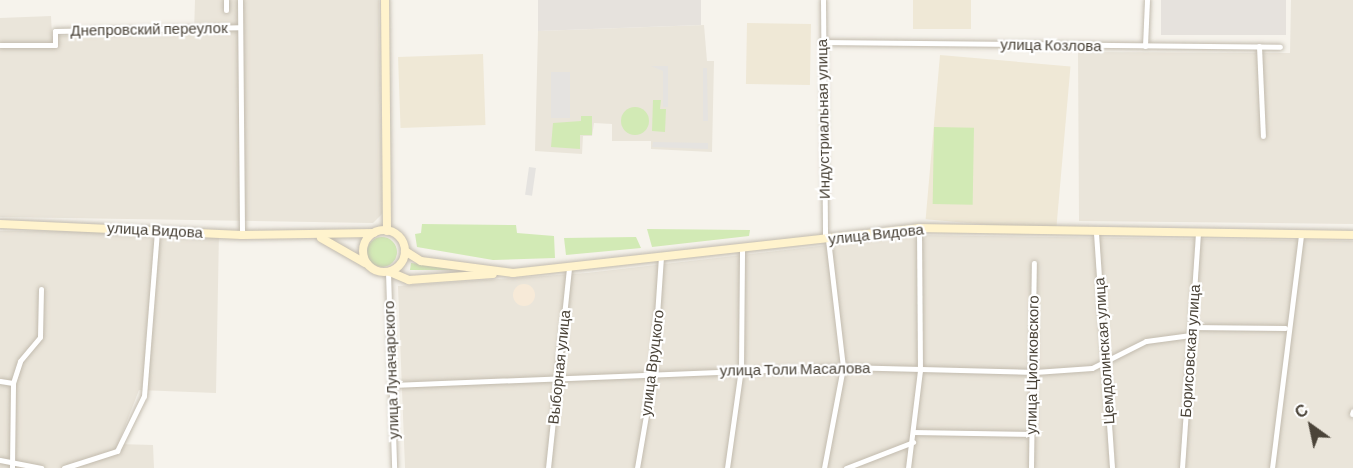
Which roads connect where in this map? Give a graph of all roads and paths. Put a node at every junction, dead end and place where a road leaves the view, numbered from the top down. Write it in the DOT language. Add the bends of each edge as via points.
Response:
graph roads {
  1 [pos="226,0"];
  2 [pos="240,0"];
  3 [pos="385,0"];
  4 [pos="823,0"];
  5 [pos="1147,0"];
  6 [pos="226,10"];
  7 [pos="240,27"];
  8 [pos="822,42"];
  9 [pos="0,45"];
  10 [pos="1145,46"];
  11 [pos="1258,46"];
  12 [pos="1280,47"];
  13 [pos="1263,136"];
  14 [pos="0,224"];
  15 [pos="919,228"];
  16 [pos="157,230"];
  17 [pos="387,231"];
  18 [pos="374,233"];
  19 [pos="1096,233"];
  20 [pos="1198,234"];
  21 [pos="242,235"];
  22 [pos="1301,235"];
  23 [pos="311,236"];
  24 [pos="1353,236"];
  25 [pos="826,239"];
  26 [pos="742,248"];
  27 [pos="405,251"];
  28 [pos="661,258"];
  29 [pos="1034,263"];
  30 [pos="367,264"];
  31 [pos="569,267"];
  32 [pos="389,272"];
  33 [pos="513,273"];
  34 [pos="41,289"];
  35 [pos="1191,327"];
  36 [pos="1286,328"];
  37 [pos="1191,335"];
  38 [pos="1106,361"];
  39 [pos="843,367"];
  40 [pos="741,369"];
  41 [pos="920,370"];
  42 [pos="1035,372"];
  43 [pos="653,374"];
  44 [pos="558,378"];
  45 [pos="0,381"];
  46 [pos="13,384"];
  47 [pos="392,385"];
  48 [pos="915,432"];
  49 [pos="1031,434"];
  50 [pos="913,442"];
  51 [pos="0,460"];
  52 [pos="12,460"];
  53 [pos="12,468"];
  54 [pos="41,468"];
  55 [pos="64,468"];
  56 [pos="394,468"];
  57 [pos="549,468"];
  58 [pos="637,468"];
  59 [pos="727,468"];
  60 [pos="824,468"];
  61 [pos="846,468"];
  62 [pos="908,468"];
  63 [pos="1031,468"];
  64 [pos="1112,468"];
  65 [pos="1182,468"];
  66 [pos="1272,468"];
  1 -- 6 [label="street, Днепровский переулок"];
  2 -- 7 [label="street, Днепровский переулок"];
  3 -- 17 [label="street"];
  4 -- 8 [label="street, Индустриальная улица"];
  5 -- 10 [label="street"];
  7 -- 9 [label="street, Днепровский переулок" via="55,31 55,45"];
  7 -- 21 [label="street, Днепровский переулок"];
  8 -- 10 [label="street, улица Козлова"];
  8 -- 25 [label="street, Индустриальная улица"];
  10 -- 11 [label="street, улица Козлова"];
  11 -- 12 [label="street, улица Козлова"];
  11 -- 13 [label="street"];
  14 -- 16 [label="street, улица Видова"];
  15 -- 19 [label="street, улица Видова"];
  15 -- 25 [label="street, улица Видова"];
  15 -- 41 [label="street"];
  16 -- 21 [label="street, улица Видова"];
  16 -- 55 [label="street" via="144,396 117,451"];
  17 -- 18 [label="street"];
  17 -- 27 [label="street" via="402,239"];
  18 -- 23 [label="street"];
  18 -- 30 [label="street" via="363,247"];
  19 -- 20 [label="street, улица Видова"];
  19 -- 38 [label="street, Цемдолинская улица"];
  20 -- 22 [label="street, улица Видова"];
  20 -- 35 [label="street, Борисовская улица"];
  21 -- 23 [label="street, улица Видова"];
  22 -- 24 [label="street, улица Видова"];
  22 -- 36 [label="street"];
  23 -- 30 [label="street" via="340,244"];
  25 -- 26 [label="street, улица Видова"];
  25 -- 39 [label="street, Индустриальная улица"];
  26 -- 28 [label="street, улица Видова"];
  26 -- 40 [label="street"];
  27 -- 32 [label="street" via="401,264"];
  27 -- 33 [label="street, улица Видова" via="421,261"];
  28 -- 31 [label="street, улица Видова"];
  28 -- 43 [label="street, улица Вруцкого"];
  29 -- 42 [label="street, улица Циолковского"];
  30 -- 32 [label="street"];
  31 -- 33 [label="street, улица Видова"];
  31 -- 44 [label="street, Выборная улица"];
  32 -- 33 [label="street" via="409,280"];
  32 -- 47 [label="street, улица Луначарского"];
  34 -- 46 [label="street" via="40,337 20,361"];
  35 -- 36 [label="street"];
  35 -- 37 [label="street, Борисовская улица"];
  36 -- 66 [label="street"];
  37 -- 38 [label="street, улица Толи Масалова" via="1146,341"];
  37 -- 65 [label="street, Борисовская улица"];
  38 -- 42 [label="street, улица Толи Масалова" via="1092,368"];
  38 -- 64 [label="street, Цемдолинская улица"];
  39 -- 40 [label="street, улица Толи Масалова"];
  39 -- 41 [label="street, улица Толи Масалова"];
  39 -- 60 [label="street, Индустриальная улица"];
  40 -- 43 [label="street, улица Толи Масалова"];
  40 -- 59 [label="street"];
  41 -- 42 [label="street, улица Толи Масалова"];
  41 -- 48 [label="street"];
  42 -- 49 [label="street, улица Циолковского"];
  43 -- 44 [label="street, улица Толи Масалова"];
  43 -- 58 [label="street, улица Вруцкого"];
  44 -- 47 [label="street, улица Толи Масалова"];
  44 -- 57 [label="street, Выборная улица"];
  45 -- 46 [label="street"];
  46 -- 52 [label="street"];
  47 -- 56 [label="street, улица Луначарского"];
  48 -- 49 [label="street"];
  48 -- 50 [label="street"];
  49 -- 63 [label="street, улица Циолковского"];
  50 -- 61 [label="street"];
  50 -- 62 [label="street"];
  51 -- 52 [label="street"];
  52 -- 53 [label="street"];
  52 -- 54 [label="street"];
}
